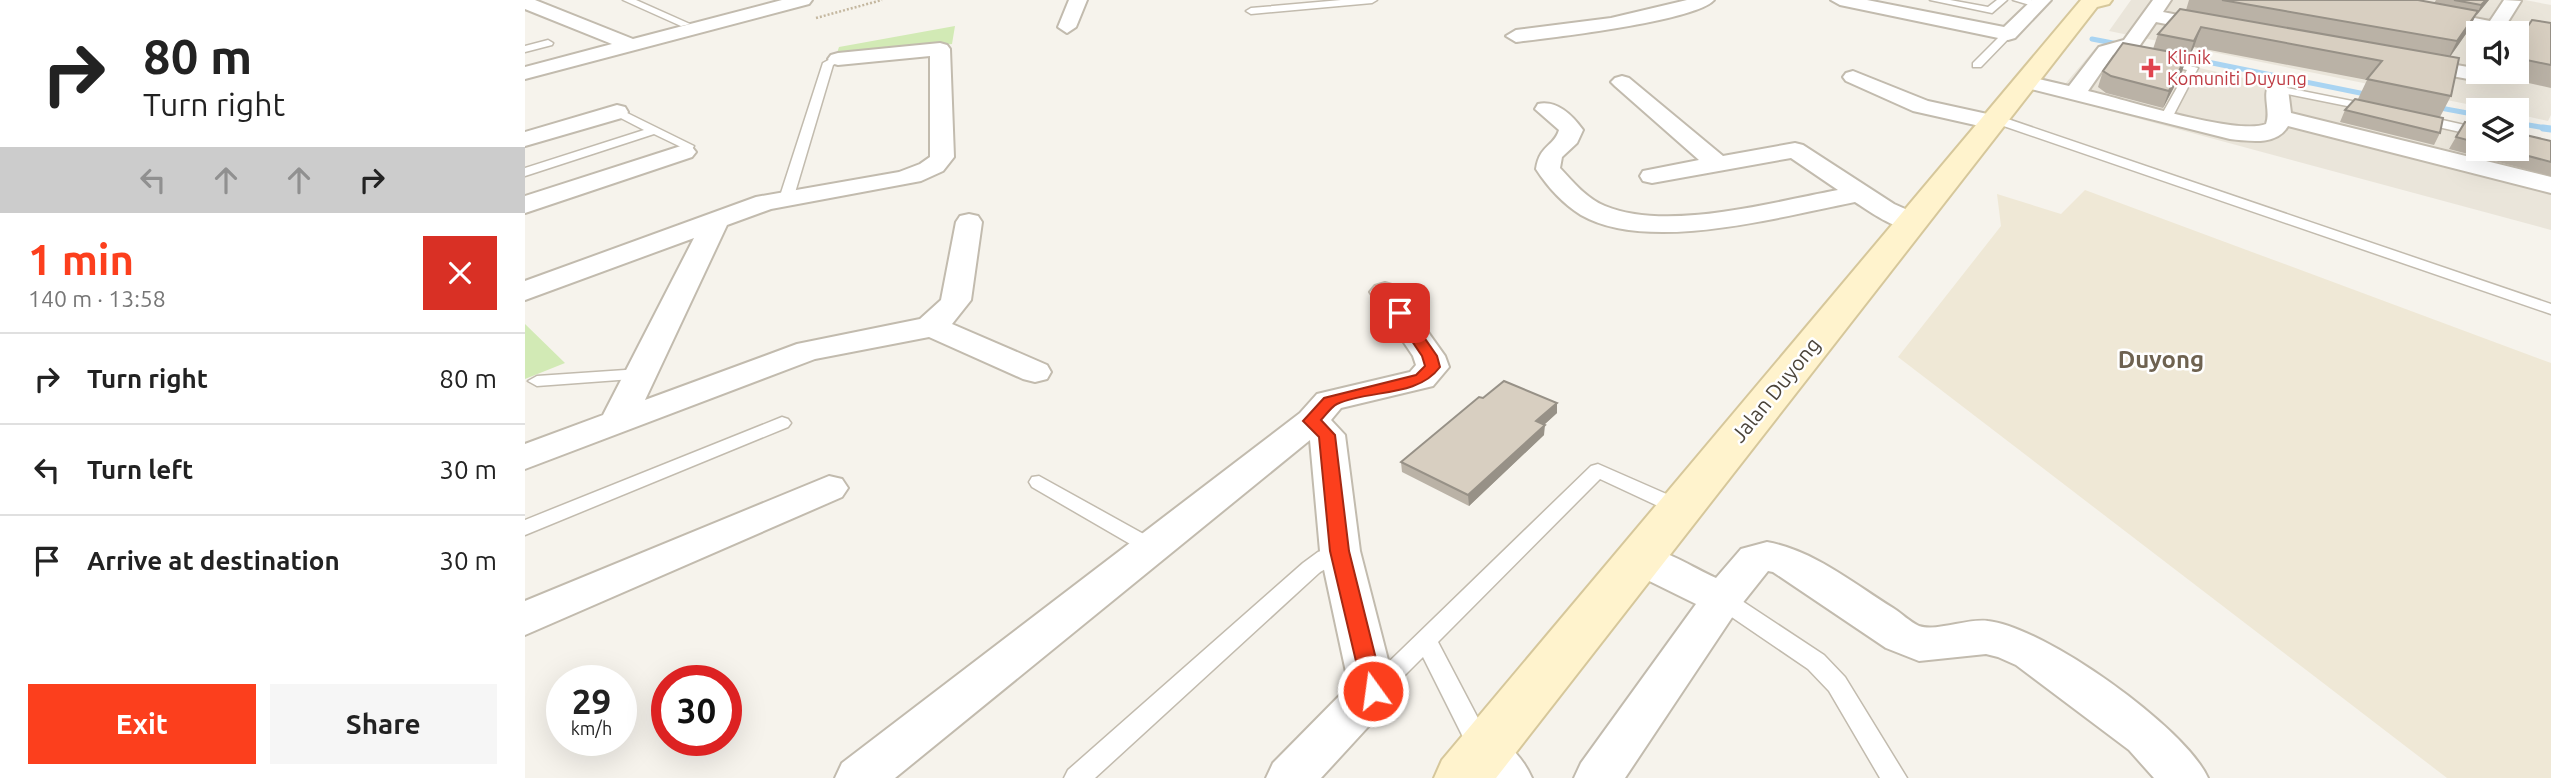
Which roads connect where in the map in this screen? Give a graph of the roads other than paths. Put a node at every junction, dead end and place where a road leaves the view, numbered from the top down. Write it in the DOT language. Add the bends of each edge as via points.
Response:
graph roads {
  1 [pos="552,0"];
  2 [pos="628,0"];
  3 [pos="747,0"];
  4 [pos="803,0"];
  5 [pos="1078,0"];
  6 [pos="1372,0"];
  7 [pos="1705,0"];
  8 [pos="1840,0"];
  9 [pos="1935,0"];
  10 [pos="2002,0"];
  11 [pos="2352,0"];
  12 [pos="2090,1"];
  13 [pos="2508,1"];
  14 [pos="2032,2"];
  15 [pos="527,5"];
  16 [pos="2416,6"];
  17 [pos="772,8"];
  18 [pos="2157,8"];
  19 [pos="1251,10"];
  20 [pos="567,19"];
  21 [pos="2498,21"];
  22 [pos="2466,22"];
  23 [pos="685,24"];
  24 [pos="535,26"];
  25 [pos="1067,27"];
  26 [pos="2235,31"];
  27 [pos="2008,34"];
  28 [pos="1516,36"];
  29 [pos="548,44"];
  30 [pos="631,45"];
  31 [pos="525,49"];
  32 [pos="2127,51"];
  33 [pos="838,59"];
  34 [pos="2386,59"];
  35 [pos="1976,65"];
  36 [pos="2466,69"];
  37 [pos="525,73"];
  38 [pos="1853,77"];
  39 [pos="1622,82"];
  40 [pos="2026,82"];
  41 [pos="2277,89"];
  42 [pos="2076,92"];
  43 [pos="1546,108"];
  44 [pos="2385,111"];
  45 [pos="617,112"];
  46 [pos="2167,116"];
  47 [pos="2280,117"];
  48 [pos="2411,117"];
  49 [pos="1995,120"];
  50 [pos="2466,129"];
  51 [pos="655,130"];
  52 [pos="525,139"];
  53 [pos="684,152"];
  54 [pos="1718,164"];
  55 [pos="525,172"];
  56 [pos="1651,176"];
  57 [pos="2551,185"];
  58 [pos="1860,193"];
  59 [pos="787,196"];
  60 [pos="525,205"];
  61 [pos="717,219"];
  62 [pos="969,222"];
  63 [pos="1913,222"];
  64 [pos="525,291"];
  65 [pos="1385,292"];
  66 [pos="2551,309"];
  67 [pos="931,326"];
  68 [pos="1035,372"];
  69 [pos="641,374"];
  70 [pos="537,381"];
  71 [pos="1312,421"];
  72 [pos="617,422"];
  73 [pos="782,423"];
  74 [pos="525,457"];
  75 [pos="1039,482"];
  76 [pos="829,488"];
  77 [pos="1680,508"];
  78 [pos="525,528"];
  79 [pos="1151,547"];
  80 [pos="1340,551"];
  81 [pos="1639,559"];
  82 [pos="1723,599"];
  83 [pos="525,619"];
  84 [pos="1425,640"];
  85 [pos="1373,691"];
  86 [pos="1484,769"];
  87 [pos="859,778"];
  88 [pos="1077,778"];
  89 [pos="1290,778"];
  90 [pos="1598,778"];
  91 [pos="1894,778"];
  92 [pos="2184,778"];
  1 -- 15 [label="street"];
  2 -- 23 [label="lane"];
  3 -- 17 [label="street"];
  4 -- 17 [label="street"];
  5 -- 25 [label="street"];
  6 -- 19 [label="lane"];
  7 -- 28 [label="street" via="1654,17"];
  8 -- 27 [label="street"];
  9 -- 10 [label="lane" via="1992,10"];
  11 -- 16 [label="street"];
  12 -- 40 [label="main road, Jalan Duyong"];
  13 -- 21 [label="street"];
  14 -- 27 [label="street"];
  15 -- 20 [label="street"];
  16 -- 22 [label="street"];
  17 -- 30 [label="street"];
  18 -- 26 [label="street"];
  18 -- 32 [label="street"];
  20 -- 24 [label="street"];
  20 -- 30 [label="street"];
  27 -- 35 [label="lane"];
  29 -- 31 [label="lane"];
  30 -- 37 [label="street"];
  32 -- 42 [label="street"];
  32 -- 46 [label="lane" via="2193,68"];
  33 -- 59 [label="lane" via="828,63"];
  33 -- 59 [label="street" via="940,48 942,157 916,175"];
  34 -- 36 [label="street"];
  38 -- 49 [label="street" via="1921,106"];
  39 -- 54 [label="street"];
  40 -- 42 [label="street"];
  40 -- 49 [label="main road, Jalan Duyong"];
  41 -- 44 [label="lane"];
  41 -- 47 [label="street"];
  42 -- 46 [label="street"];
  43 -- 58 [label="street" via="1570,130 1569,138 1550,155 1548,169 1581,203 1613,218 1675,224"];
  45 -- 51 [label="lane"];
  45 -- 52 [label="street"];
  46 -- 47 [label="street" via="2259,135 2276,128"];
  47 -- 57 [label="street"];
  48 -- 50 [label="lane"];
  49 -- 63 [label="main road, Jalan Duyong"];
  49 -- 66 [label="lane"];
  51 -- 53 [label="lane" via="688,146"];
  51 -- 55 [label="lane"];
  53 -- 60 [label="street"];
  54 -- 56 [label="street"];
  54 -- 58 [label="street" via="1795,150"];
  58 -- 63 [label="street"];
  59 -- 61 [label="street"];
  61 -- 64 [label="street"];
  61 -- 69 [label="street"];
  62 -- 67 [label="street" via="956,300"];
  63 -- 77 [label="main road, Jalan Duyong"];
  65 -- 71 [label="street" via="1433,367 1421,379 1329,401"];
  67 -- 68 [label="street"];
  67 -- 72 [label="street" via="808,351"];
  69 -- 70 [label="lane"];
  69 -- 72 [label="street"];
  71 -- 79 [label="street"];
  71 -- 80 [label="street" via="1327,435"];
  72 -- 74 [label="street"];
  73 -- 78 [label="lane"];
  75 -- 79 [label="lane"];
  76 -- 83 [label="street"];
  77 -- 81 [label="main road, Jalan Duyong"];
  77 -- 84 [label="lane" via="1598,470"];
  79 -- 87 [label="street"];
  80 -- 85 [label="street"];
  80 -- 88 [label="lane" via="1311,568"];
  81 -- 82 [label="street"];
  81 -- 86 [label="main road, Jalan Duyong"];
  82 -- 90 [label="street"];
  82 -- 91 [label="lane" via="1816,662 1837,684"];
  82 -- 92 [label="street" via="1755,559 1767,556 1784,559 1919,644 1986,637 2008,642 2031,653 2146,736"];
  84 -- 85 [label="lane"];
  84 -- 86 [label="lane"];
  85 -- 89 [label="street"];
}
